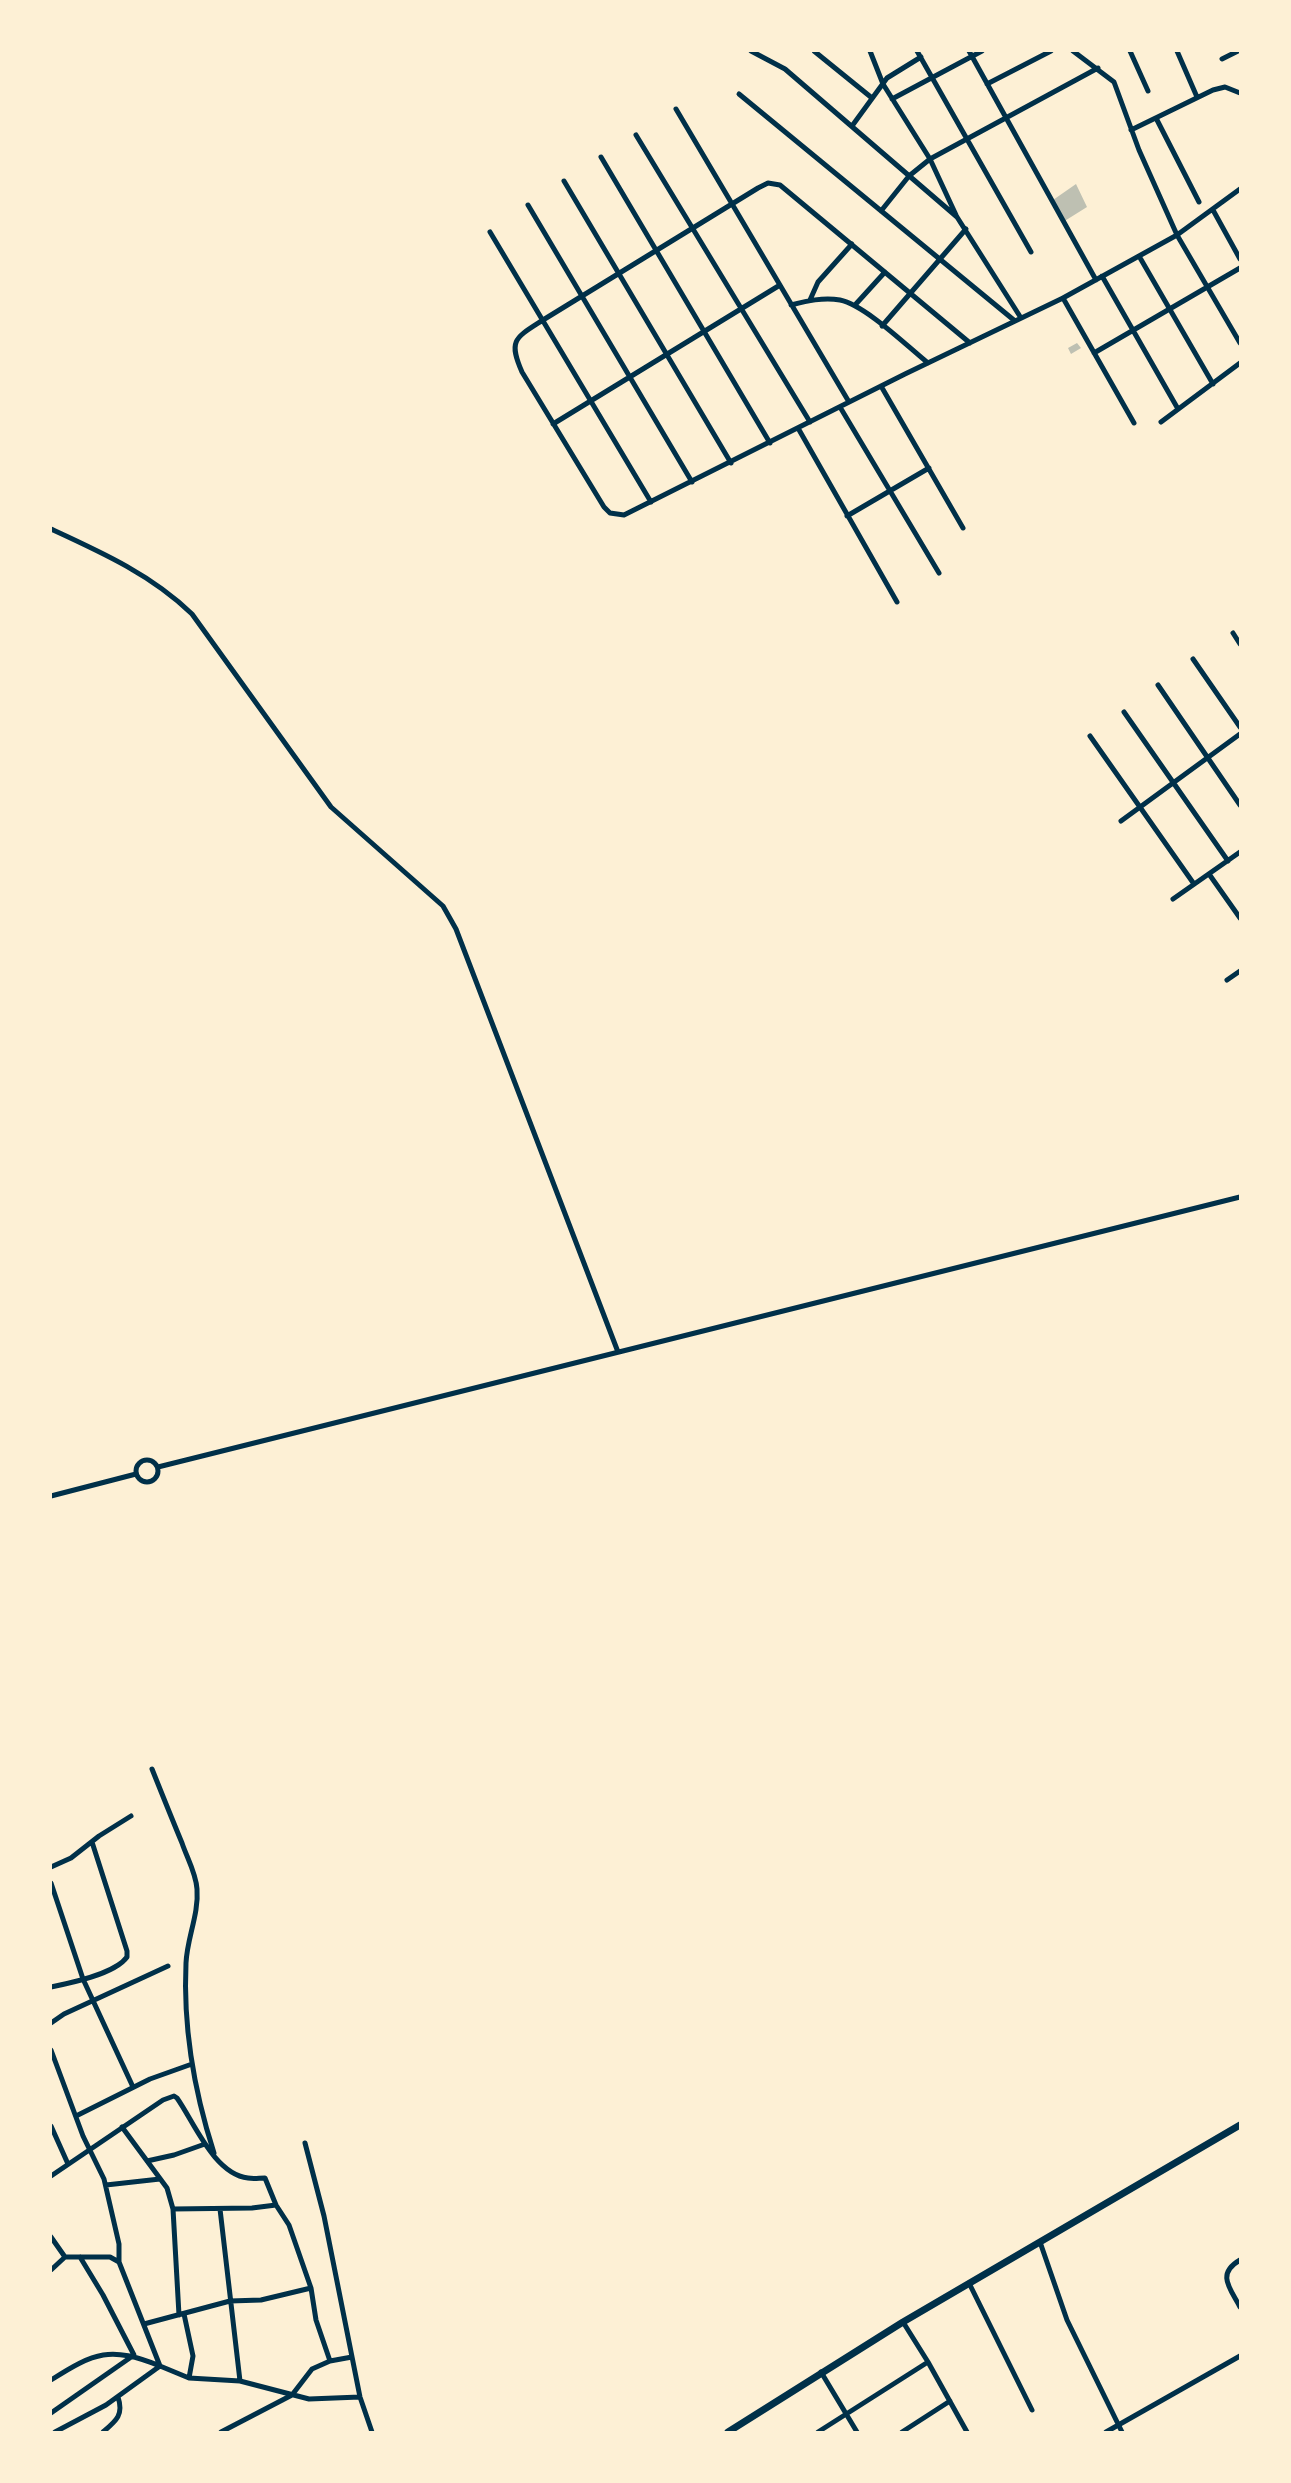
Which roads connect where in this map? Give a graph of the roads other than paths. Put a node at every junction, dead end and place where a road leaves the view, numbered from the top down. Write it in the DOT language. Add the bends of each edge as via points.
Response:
graph roads {
  1 [pos="751,51"];
  2 [pos="814,51"];
  3 [pos="870,51"];
  4 [pos="982,51"];
  5 [pos="1051,51"];
  6 [pos="1073,51"];
  7 [pos="1130,51"];
  8 [pos="1177,51"];
  9 [pos="1238,51"];
  10 [pos="919,54"];
  11 [pos="970,54"];
  12 [pos="1223,59"];
  13 [pos="1098,68"];
  14 [pos="932,78"];
  15 [pos="883,84"];
  16 [pos="987,84"];
  17 [pos="1148,91"];
  18 [pos="1240,93"];
  19 [pos="739,94"];
  20 [pos="1197,97"];
  21 [pos="872,98"];
  22 [pos="892,99"];
  23 [pos="676,109"];
  24 [pos="1006,118"];
  25 [pos="1156,118"];
  26 [pos="852,126"];
  27 [pos="1131,130"];
  28 [pos="636,135"];
  29 [pos="966,139"];
  30 [pos="601,157"];
  31 [pos="930,159"];
  32 [pos="909,176"];
  33 [pos="564,181"];
  34 [pos="1240,190"];
  35 [pos="1199,202"];
  36 [pos="731,204"];
  37 [pos="528,205"];
  38 [pos="881,211"];
  39 [pos="1213,211"];
  40 [pos="957,217"];
  41 [pos="693,228"];
  42 [pos="966,229"];
  43 [pos="491,232"];
  44 [pos="1177,235"];
  45 [pos="852,244"];
  46 [pos="657,251"];
  47 [pos="1031,252"];
  48 [pos="1139,256"];
  49 [pos="1240,258"];
  50 [pos="940,260"];
  51 [pos="1240,268"];
  52 [pos="885,272"];
  53 [pos="618,273"];
  54 [pos="1099,278"];
  55 [pos="780,285"];
  56 [pos="1208,288"];
  57 [pos="910,293"];
  58 [pos="582,295"];
  59 [pos="1063,298"];
  60 [pos="810,300"];
  61 [pos="791,305"];
  62 [pos="855,306"];
  63 [pos="742,309"];
  64 [pos="1170,310"];
  65 [pos="1021,318"];
  66 [pos="543,320"];
  67 [pos="1015,321"];
  68 [pos="882,326"];
  69 [pos="1133,330"];
  70 [pos="704,331"];
  71 [pos="970,343"];
  72 [pos="1240,343"];
  73 [pos="1094,352"];
  74 [pos="666,353"];
  75 [pos="928,363"];
  76 [pos="1240,363"];
  77 [pos="630,376"];
  78 [pos="1213,384"];
  79 [pos="881,386"];
  80 [pos="592,400"];
  81 [pos="849,402"];
  82 [pos="840,407"];
  83 [pos="1178,409"];
  84 [pos="810,422"];
  85 [pos="1161,422"];
  86 [pos="1134,423"];
  87 [pos="553,424"];
  88 [pos="798,428"];
  89 [pos="770,443"];
  90 [pos="731,463"];
  91 [pos="929,468"];
  92 [pos="692,482"];
  93 [pos="890,492"];
  94 [pos="652,502"];
  95 [pos="847,516"];
  96 [pos="963,528"];
  97 [pos="51,529"];
  98 [pos="939,573"];
  99 [pos="897,602"];
  100 [pos="1233,633"];
  101 [pos="1240,644"];
  102 [pos="1194,659"];
  103 [pos="1158,685"];
  104 [pos="1124,712"];
  105 [pos="1240,727"];
  106 [pos="1240,734"];
  107 [pos="1090,736"];
  108 [pos="1208,758"];
  109 [pos="1175,782"];
  110 [pos="1240,805"];
  111 [pos="1139,808"];
  112 [pos="1121,821"];
  113 [pos="1240,852"];
  114 [pos="1228,861"];
  115 [pos="1209,874"];
  116 [pos="1194,884"];
  117 [pos="1173,899"];
  118 [pos="1240,918"];
  119 [pos="1240,971"];
  120 [pos="1227,980"];
  121 [pos="1240,1197"];
  122 [pos="618,1352"];
  123 [pos="158,1467"];
  124 [pos="136,1474"];
  125 [pos="51,1496"];
  126 [pos="152,1769"];
  127 [pos="131,1816"];
  128 [pos="92,1842"];
  129 [pos="51,1867"];
  130 [pos="51,1883"];
  131 [pos="168,1966"];
  132 [pos="83,1979"];
  133 [pos="51,1987"];
  134 [pos="93,1999"];
  135 [pos="51,2023"];
  136 [pos="51,2050"];
  137 [pos="192,2064"];
  138 [pos="133,2087"];
  139 [pos="76,2116"];
  140 [pos="1240,2124"];
  141 [pos="51,2126"];
  142 [pos="122,2127"];
  143 [pos="53,2139"];
  144 [pos="304,2143"];
  145 [pos="205,2144"];
  146 [pos="89,2149"];
  147 [pos="215,2156"];
  148 [pos="147,2161"];
  149 [pos="68,2164"];
  150 [pos="51,2176"];
  151 [pos="160,2179"];
  152 [pos="106,2185"];
  153 [pos="276,2205"];
  154 [pos="173,2209"];
  155 [pos="220,2209"];
  156 [pos="51,2237"];
  157 [pos="1040,2242"];
  158 [pos="65,2257"];
  159 [pos="80,2257"];
  160 [pos="1240,2260"];
  161 [pos="119,2262"];
  162 [pos="51,2270"];
  163 [pos="969,2283"];
  164 [pos="311,2288"];
  165 [pos="230,2301"];
  166 [pos="1240,2307"];
  167 [pos="182,2315"];
  168 [pos="903,2322"];
  169 [pos="144,2324"];
  170 [pos="134,2355"];
  171 [pos="1240,2356"];
  172 [pos="352,2357"];
  173 [pos="330,2361"];
  174 [pos="928,2362"];
  175 [pos="160,2366"];
  176 [pos="821,2372"];
  177 [pos="189,2378"];
  178 [pos="51,2380"];
  179 [pos="240,2381"];
  180 [pos="292,2395"];
  181 [pos="118,2397"];
  182 [pos="360,2397"];
  183 [pos="950,2401"];
  184 [pos="1032,2410"];
  185 [pos="51,2413"];
  186 [pos="847,2414"];
  187 [pos="238,2424"];
  188 [pos="1118,2426"];
  189 [pos="55,2432"];
  190 [pos="103,2432"];
  191 [pos="221,2432"];
  192 [pos="242,2432"];
  193 [pos="372,2432"];
  194 [pos="729,2432"];
  195 [pos="818,2432"];
  196 [pos="857,2432"];
  197 [pos="902,2432"];
  198 [pos="967,2432"];
  199 [pos="1107,2432"];
  200 [pos="1122,2432"];
  1 -- 26 [label="street" via="785,69"];
  2 -- 21 [label="street"];
  3 -- 15 [label="street"];
  4 -- 11 [label="street"];
  5 -- 16 [label="street"];
  6 -- 13 [label="street"];
  7 -- 17 [label="street"];
  8 -- 20 [label="street"];
  9 -- 12 [label="street"];
  10 -- 14 [label="street"];
  10 -- 15 [label="street"];
  11 -- 14 [label="street"];
  11 -- 16 [label="street"];
  13 -- 24 [label="street"];
  13 -- 27 [label="street" via="1114,82"];
  14 -- 22 [label="street"];
  14 -- 29 [label="street"];
  15 -- 21 [label="street"];
  15 -- 22 [label="street"];
  16 -- 24 [label="street"];
  18 -- 20 [label="street" via="1225,87"];
  19 -- 38 [label="street"];
  20 -- 25 [label="street"];
  21 -- 26 [label="street"];
  22 -- 31 [label="street"];
  23 -- 36 [label="street"];
  24 -- 29 [label="street"];
  24 -- 54 [label="street"];
  25 -- 27 [label="street"];
  25 -- 35 [label="street"];
  26 -- 32 [label="street"];
  27 -- 44 [label="street"];
  28 -- 41 [label="street"];
  29 -- 31 [label="street"];
  29 -- 47 [label="street"];
  30 -- 46 [label="street"];
  31 -- 32 [label="street"];
  31 -- 40 [label="street"];
  32 -- 38 [label="street"];
  32 -- 40 [label="street"];
  33 -- 53 [label="street"];
  34 -- 39 [label="street"];
  36 -- 41 [label="street"];
  36 -- 45 [label="street" via="774,183"];
  36 -- 55 [label="street"];
  37 -- 58 [label="street"];
  38 -- 50 [label="street"];
  39 -- 44 [label="street"];
  39 -- 49 [label="street"];
  40 -- 42 [label="street"];
  41 -- 46 [label="street"];
  41 -- 63 [label="street"];
  42 -- 50 [label="street"];
  42 -- 65 [label="street"];
  43 -- 66 [label="street"];
  44 -- 48 [label="street"];
  44 -- 56 [label="street"];
  45 -- 52 [label="street"];
  45 -- 60 [label="street" via="818,282"];
  46 -- 53 [label="street"];
  46 -- 70 [label="street"];
  48 -- 54 [label="street"];
  48 -- 64 [label="street"];
  50 -- 57 [label="street"];
  50 -- 67 [label="street"];
  51 -- 56 [label="street"];
  52 -- 57 [label="street"];
  52 -- 62 [label="street"];
  53 -- 58 [label="street"];
  53 -- 74 [label="street"];
  54 -- 59 [label="street"];
  54 -- 69 [label="street"];
  55 -- 61 [label="street"];
  55 -- 63 [label="street"];
  56 -- 64 [label="street"];
  56 -- 72 [label="street"];
  57 -- 68 [label="street"];
  57 -- 71 [label="street"];
  58 -- 66 [label="street"];
  58 -- 77 [label="street"];
  59 -- 65 [label="street"];
  59 -- 73 [label="street"];
  60 -- 61 [label="street"];
  60 -- 62 [label="street" via="841,300"];
  61 -- 81 [label="street"];
  62 -- 68 [label="street"];
  63 -- 70 [label="street"];
  63 -- 84 [label="street"];
  64 -- 69 [label="street"];
  64 -- 78 [label="street"];
  65 -- 67 [label="street"];
  66 -- 80 [label="street"];
  66 -- 87 [label="street" via="517,337 513,348 522,373"];
  67 -- 71 [label="street"];
  68 -- 75 [label="street"];
  69 -- 73 [label="street"];
  69 -- 83 [label="street"];
  70 -- 74 [label="street"];
  70 -- 89 [label="street"];
  71 -- 75 [label="street"];
  73 -- 86 [label="street"];
  74 -- 77 [label="street"];
  74 -- 90 [label="street"];
  75 -- 79 [label="street"];
  76 -- 78 [label="street"];
  77 -- 80 [label="street"];
  77 -- 92 [label="street"];
  78 -- 83 [label="street"];
  79 -- 81 [label="street"];
  79 -- 91 [label="street"];
  80 -- 87 [label="street"];
  80 -- 94 [label="street"];
  81 -- 82 [label="street"];
  82 -- 84 [label="street"];
  82 -- 93 [label="street"];
  83 -- 85 [label="street"];
  84 -- 88 [label="street"];
  87 -- 94 [label="street" via="610,513 624,515"];
  88 -- 89 [label="street"];
  88 -- 95 [label="street"];
  89 -- 90 [label="street"];
  90 -- 92 [label="street"];
  91 -- 93 [label="street"];
  91 -- 96 [label="street"];
  92 -- 94 [label="street"];
  93 -- 95 [label="street"];
  93 -- 98 [label="street"];
  95 -- 99 [label="street"];
  97 -- 122 [label="street" via="144,576 185,607 331,807 451,917"];
  100 -- 101 [label="street"];
  102 -- 105 [label="street"];
  103 -- 108 [label="street"];
  104 -- 109 [label="street"];
  106 -- 108 [label="street"];
  107 -- 111 [label="street"];
  108 -- 109 [label="street"];
  108 -- 110 [label="street"];
  109 -- 111 [label="street"];
  109 -- 114 [label="street"];
  111 -- 112 [label="street"];
  111 -- 116 [label="street"];
  113 -- 114 [label="street"];
  114 -- 115 [label="street"];
  115 -- 116 [label="street"];
  115 -- 118 [label="street"];
  116 -- 117 [label="street"];
  119 -- 120 [label="street"];
  121 -- 122 [label="street"];
  122 -- 123 [label="street"];
  123 -- 124 [label="street" via="144,1460"];
  123 -- 124 [label="street" via="158,1475 150,1482"];
  124 -- 125 [label="street"];
  126 -- 137 [label="street" via="197,1888 186,1964"];
  127 -- 128 [label="street"];
  128 -- 129 [label="street"];
  128 -- 132 [label="street" via="127,1951 117,1966"];
  130 -- 132 [label="street"];
  131 -- 134 [label="street"];
  132 -- 133 [label="street"];
  132 -- 134 [label="street"];
  134 -- 135 [label="street"];
  134 -- 138 [label="street"];
  136 -- 139 [label="street"];
  137 -- 138 [label="street"];
  137 -- 147 [label="street"];
  138 -- 139 [label="street"];
  139 -- 146 [label="street"];
  140 -- 157 [label="street"];
  141 -- 143 [label="street"];
  142 -- 145 [label="street" via="174,2096"];
  142 -- 146 [label="street"];
  142 -- 148 [label="street"];
  143 -- 149 [label="street"];
  144 -- 172 [label="street" via="324,2216"];
  145 -- 147 [label="street"];
  145 -- 148 [label="street"];
  146 -- 149 [label="street"];
  146 -- 152 [label="street"];
  147 -- 153 [label="street" via="238,2175 265,2178"];
  148 -- 151 [label="street"];
  149 -- 150 [label="street"];
  151 -- 152 [label="street"];
  151 -- 154 [label="street"];
  152 -- 161 [label="street" via="120,2244"];
  153 -- 155 [label="street"];
  153 -- 164 [label="street" via="289,2225"];
  154 -- 155 [label="street"];
  154 -- 167 [label="street"];
  155 -- 165 [label="street"];
  156 -- 158 [label="street"];
  157 -- 163 [label="street"];
  157 -- 188 [label="street" via="1067,2320"];
  158 -- 159 [label="street"];
  158 -- 162 [label="street"];
  159 -- 161 [label="street" via="110,2257"];
  159 -- 170 [label="street"];
  160 -- 166 [label="street" via="1230,2266 1227,2282"];
  161 -- 169 [label="street"];
  163 -- 168 [label="street"];
  163 -- 184 [label="street"];
  164 -- 165 [label="street" via="261,2300"];
  164 -- 173 [label="street"];
  165 -- 167 [label="street"];
  165 -- 179 [label="street"];
  167 -- 169 [label="street"];
  167 -- 177 [label="street" via="193,2356"];
  168 -- 174 [label="street"];
  168 -- 176 [label="street"];
  169 -- 175 [label="street"];
  170 -- 175 [label="street"];
  170 -- 178 [label="street" via="95,2355"];
  170 -- 185 [label="street"];
  171 -- 188 [label="street"];
  172 -- 173 [label="street"];
  172 -- 182 [label="street"];
  173 -- 180 [label="street" via="312,2369"];
  174 -- 183 [label="street"];
  174 -- 186 [label="street"];
  175 -- 177 [label="street"];
  175 -- 181 [label="street"];
  176 -- 186 [label="street"];
  176 -- 194 [label="street"];
  177 -- 179 [label="street"];
  179 -- 180 [label="street"];
  180 -- 182 [label="street" via="323,2400"];
  180 -- 187 [label="street"];
  181 -- 189 [label="street"];
  181 -- 190 [label="street" via="119,2418"];
  182 -- 193 [label="street"];
  183 -- 197 [label="street"];
  183 -- 198 [label="street"];
  186 -- 195 [label="street"];
  186 -- 196 [label="street"];
  187 -- 191 [label="street"];
  187 -- 192 [label="street"];
  188 -- 199 [label="street"];
  188 -- 200 [label="street"];
}
